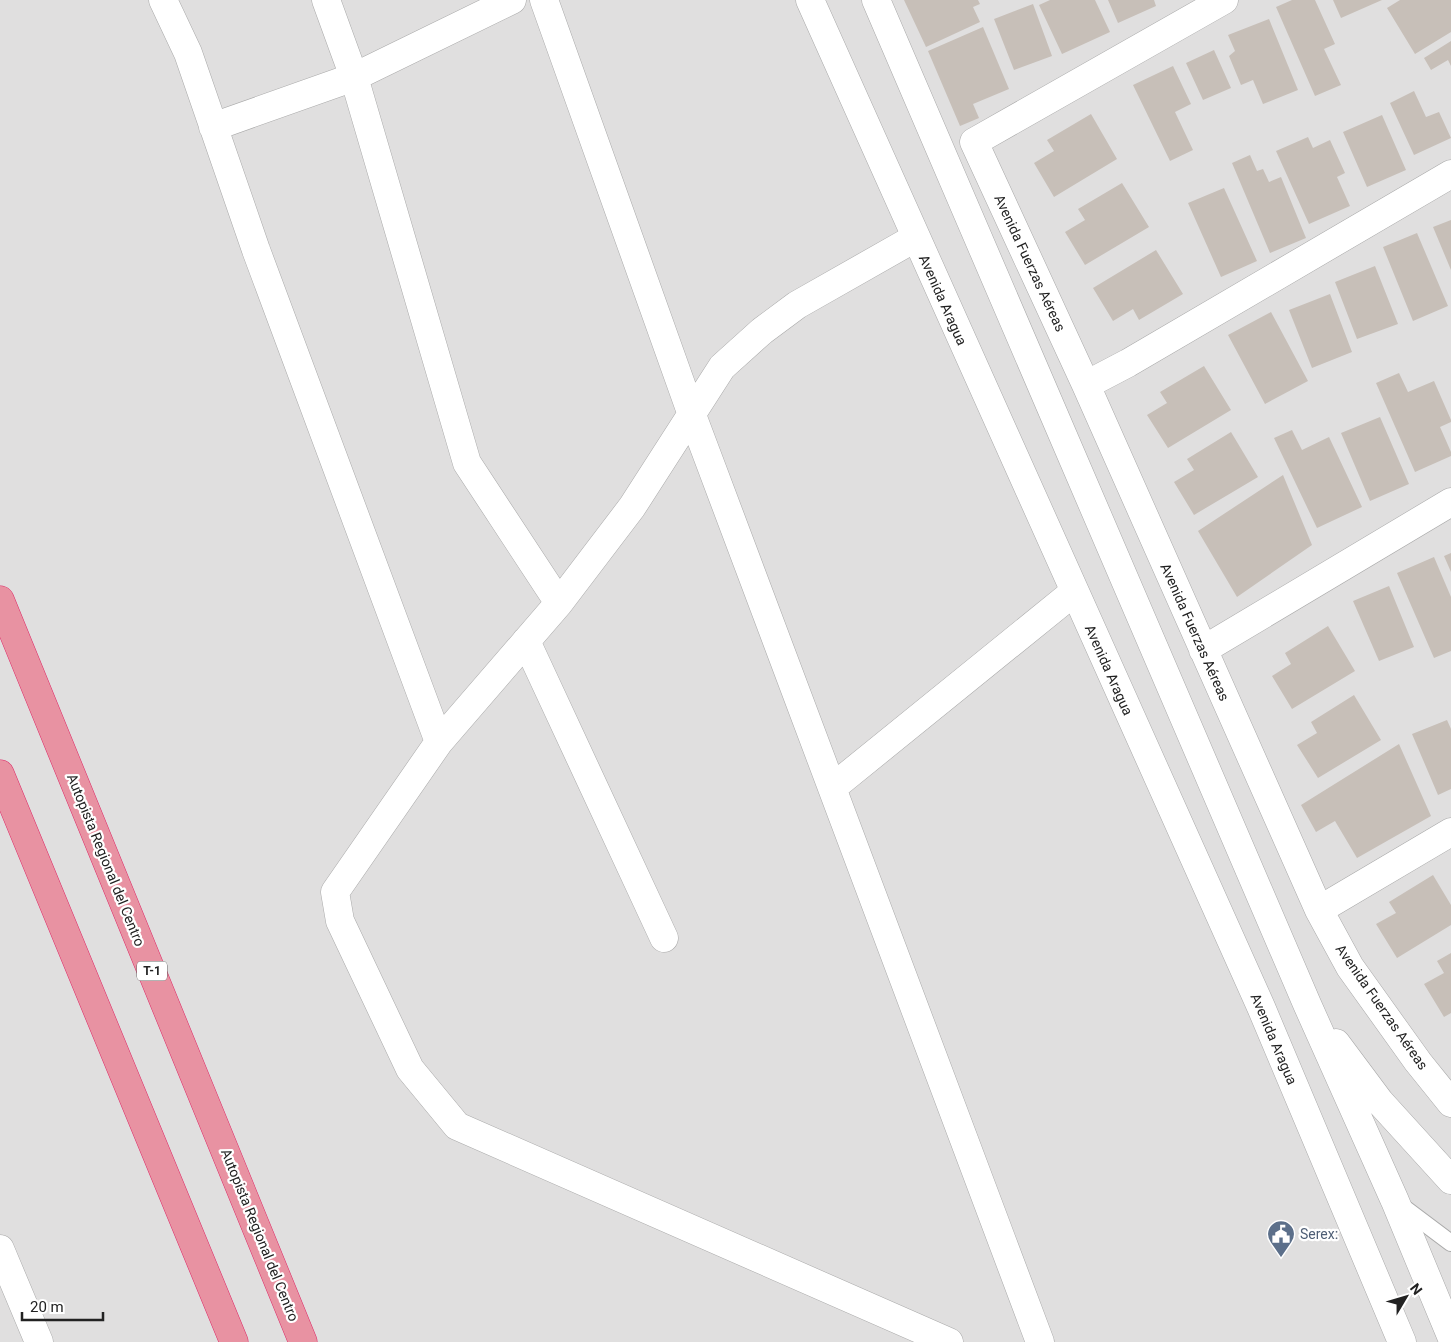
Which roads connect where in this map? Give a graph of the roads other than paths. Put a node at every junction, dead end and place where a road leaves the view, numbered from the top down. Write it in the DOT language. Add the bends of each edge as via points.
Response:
graph roads {
  1 [pos="163,0"];
  2 [pos="326,0"];
  3 [pos="512,0"];
  4 [pos="544,0"];
  5 [pos="810,0"];
  6 [pos="876,0"];
  7 [pos="1224,0"];
  8 [pos="354,77"];
  9 [pos="213,127"];
  10 [pos="1451,174"];
  11 [pos="915,238"];
  12 [pos="1086,385"];
  13 [pos="692,415"];
  14 [pos="1451,502"];
  15 [pos="1074,592"];
  16 [pos="0,600"];
  17 [pos="559,603"];
  18 [pos="526,641"];
  19 [pos="1204,650"];
  20 [pos="439,742"];
  21 [pos="0,774"];
  22 [pos="832,788"];
  23 [pos="1451,832"];
  24 [pos="1319,910"];
  25 [pos="664,938"];
  26 [pos="1307,1004"];
  27 [pos="1451,1103"];
  28 [pos="1451,1180"];
  29 [pos="1395,1201"];
  30 [pos="1451,1243"];
  31 [pos="0,1249"];
  32 [pos="1451,1336"];
  33 [pos="38,1342"];
  34 [pos="234,1342"];
  35 [pos="304,1342"];
  36 [pos="948,1342"];
  37 [pos="1040,1342"];
  38 [pos="1402,1342"];
  1 -- 9 [label="street" via="188,53"];
  2 -- 8 [label="street"];
  3 -- 8 [label="street"];
  4 -- 13 [label="street"];
  5 -- 11 [label="street, Avenida Aragua"];
  6 -- 26 [label="street"];
  7 -- 12 [label="street, Avenida Fuerzas Aéreas" via="974,142"];
  8 -- 9 [label="street"];
  8 -- 17 [label="street" via="467,463"];
  9 -- 20 [label="street"];
  10 -- 12 [label="street"];
  11 -- 13 [label="street" via="797,305 762,331 722,367"];
  11 -- 15 [label="street, Avenida Aragua"];
  12 -- 19 [label="street, Avenida Fuerzas Aéreas"];
  13 -- 17 [label="street" via="632,507"];
  13 -- 22 [label="street"];
  14 -- 19 [label="street"];
  15 -- 22 [label="street"];
  15 -- 38 [label="street, Avenida Aragua" via="1260,1007"];
  16 -- 35 [label="highway, Autopista Regional del Centro / T-1"];
  17 -- 18 [label="street"];
  18 -- 20 [label="street"];
  18 -- 25 [label="street"];
  19 -- 24 [label="street, Avenida Fuerzas Aéreas"];
  20 -- 36 [label="street" via="335,892 340,921 410,1069 457,1126"];
  21 -- 34 [label="highway"];
  22 -- 37 [label="street"];
  23 -- 24 [label="street"];
  24 -- 27 [label="street, Avenida Fuerzas Aéreas" via="1350,966"];
  26 -- 28 [label="street" via="1380,1102"];
  26 -- 29 [label="street"];
  29 -- 30 [label="lane"];
  29 -- 32 [label="street"];
  31 -- 33 [label="street"];
}
